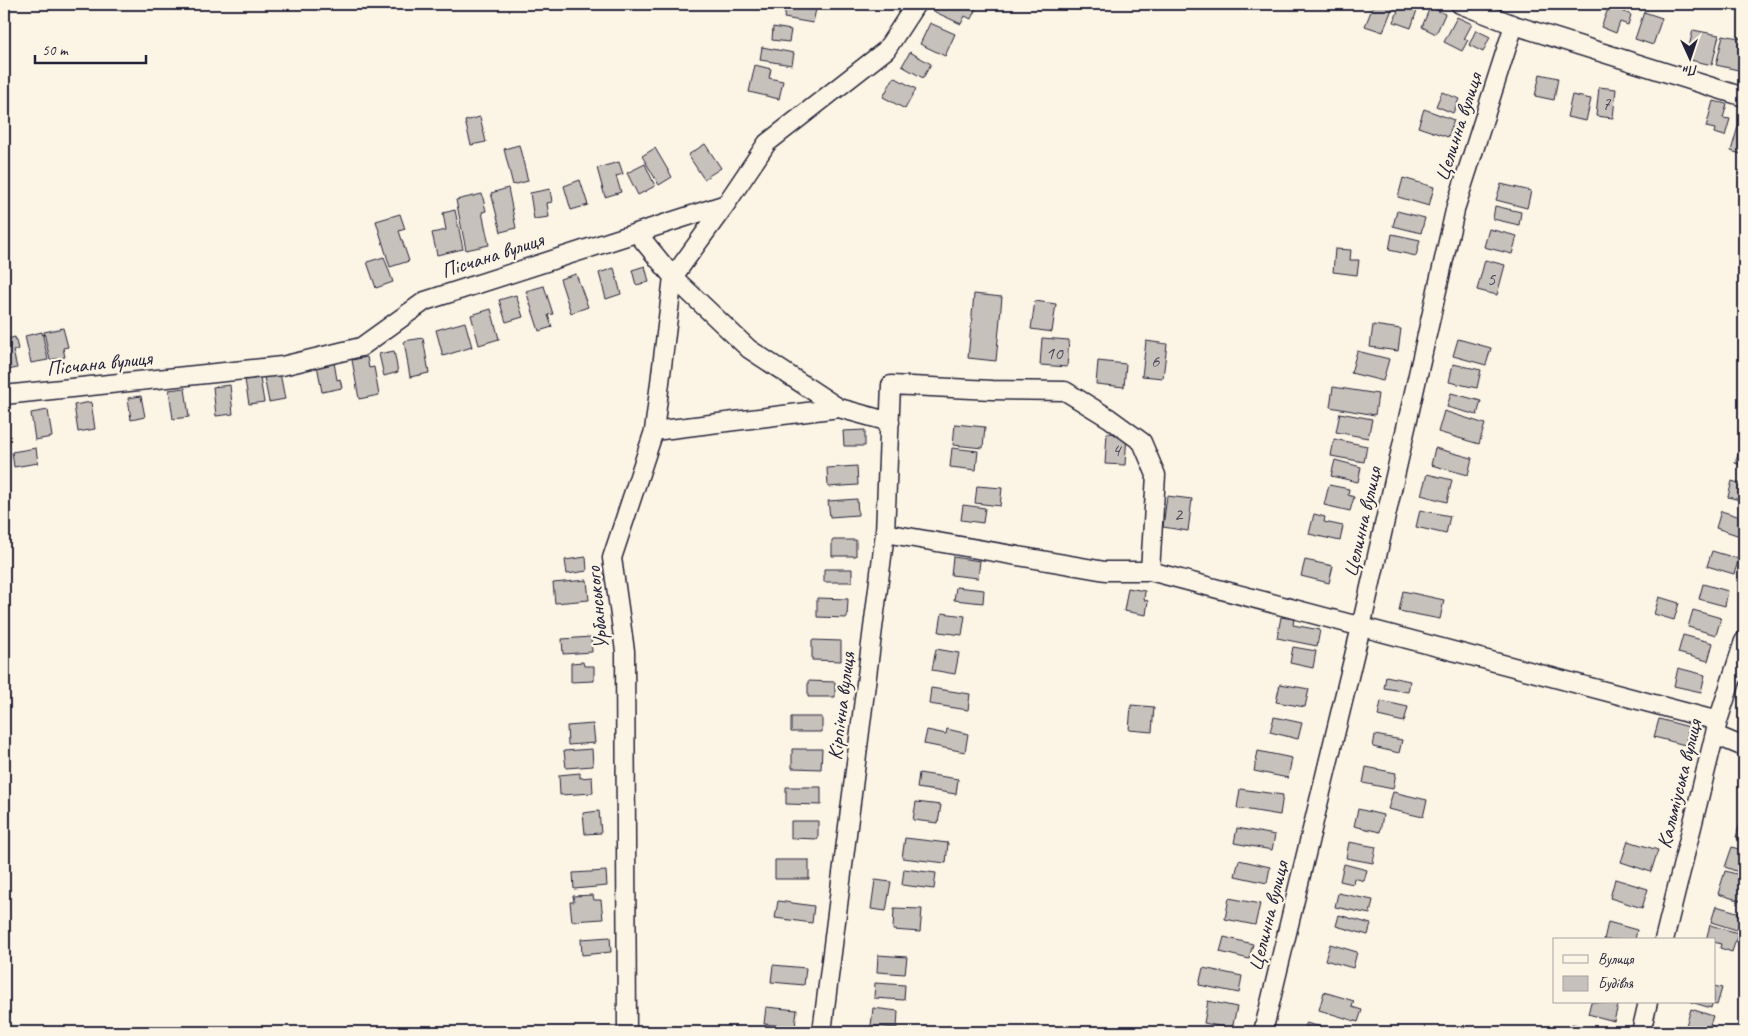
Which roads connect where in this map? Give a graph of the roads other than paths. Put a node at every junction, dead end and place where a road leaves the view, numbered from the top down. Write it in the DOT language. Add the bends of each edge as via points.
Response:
graph roads {
  1 [pos="916,4"];
  2 [pos="1460,4"];
  3 [pos="1514,25"];
  4 [pos="1744,97"];
  5 [pos="726,204"];
  6 [pos="637,233"];
  7 [pos="673,277"];
  8 [pos="4,395"];
  9 [pos="839,408"];
  10 [pos="890,422"];
  11 [pos="654,431"];
  12 [pos="885,533"];
  13 [pos="1150,571"];
  14 [pos="1361,627"];
  15 [pos="1744,641"];
  16 [pos="1716,728"];
  17 [pos="1744,747"];
  18 [pos="1664,938"];
  19 [pos="1647,1004"];
  20 [pos="628,1032"];
  21 [pos="822,1032"];
  22 [pos="1263,1032"];
  23 [pos="1640,1032"];
  1 -- 5 [label="street" via="886,50 767,143"];
  2 -- 3 [label="street"];
  3 -- 4 [label="street"];
  3 -- 14 [label="street, Целинна вулиця" via="1456,206"];
  5 -- 6 [label="street, Пiсчана вулиця"];
  5 -- 7 [label="street, Урбанського"];
  6 -- 7 [label="street"];
  6 -- 8 [label="street, Пiсчана вулиця" via="425,301 360,347 282,366"];
  7 -- 9 [label="street" via="749,349"];
  7 -- 11 [label="street, Урбанського"];
  9 -- 10 [label="street"];
  9 -- 11 [label="street"];
  10 -- 12 [label="street, Кiрпiчна вулиця"];
  10 -- 13 [label="street, Кiрпiчна вулиця" via="892,385 1065,392 1142,442 1156,475"];
  11 -- 20 [label="street, Урбанського" via="612,558 625,651"];
  12 -- 13 [label="street" via="1105,571"];
  12 -- 21 [label="street, Кiрпiчна вулиця"];
  13 -- 14 [label="street"];
  14 -- 16 [label="street"];
  14 -- 22 [label="street, Целинна вулиця"];
  15 -- 16 [label="street, Кальміуська вулиця"];
  16 -- 17 [label="street"];
  16 -- 18 [label="street, Кальміуська вулиця"];
  19 -- 23 [label="street"];
}
